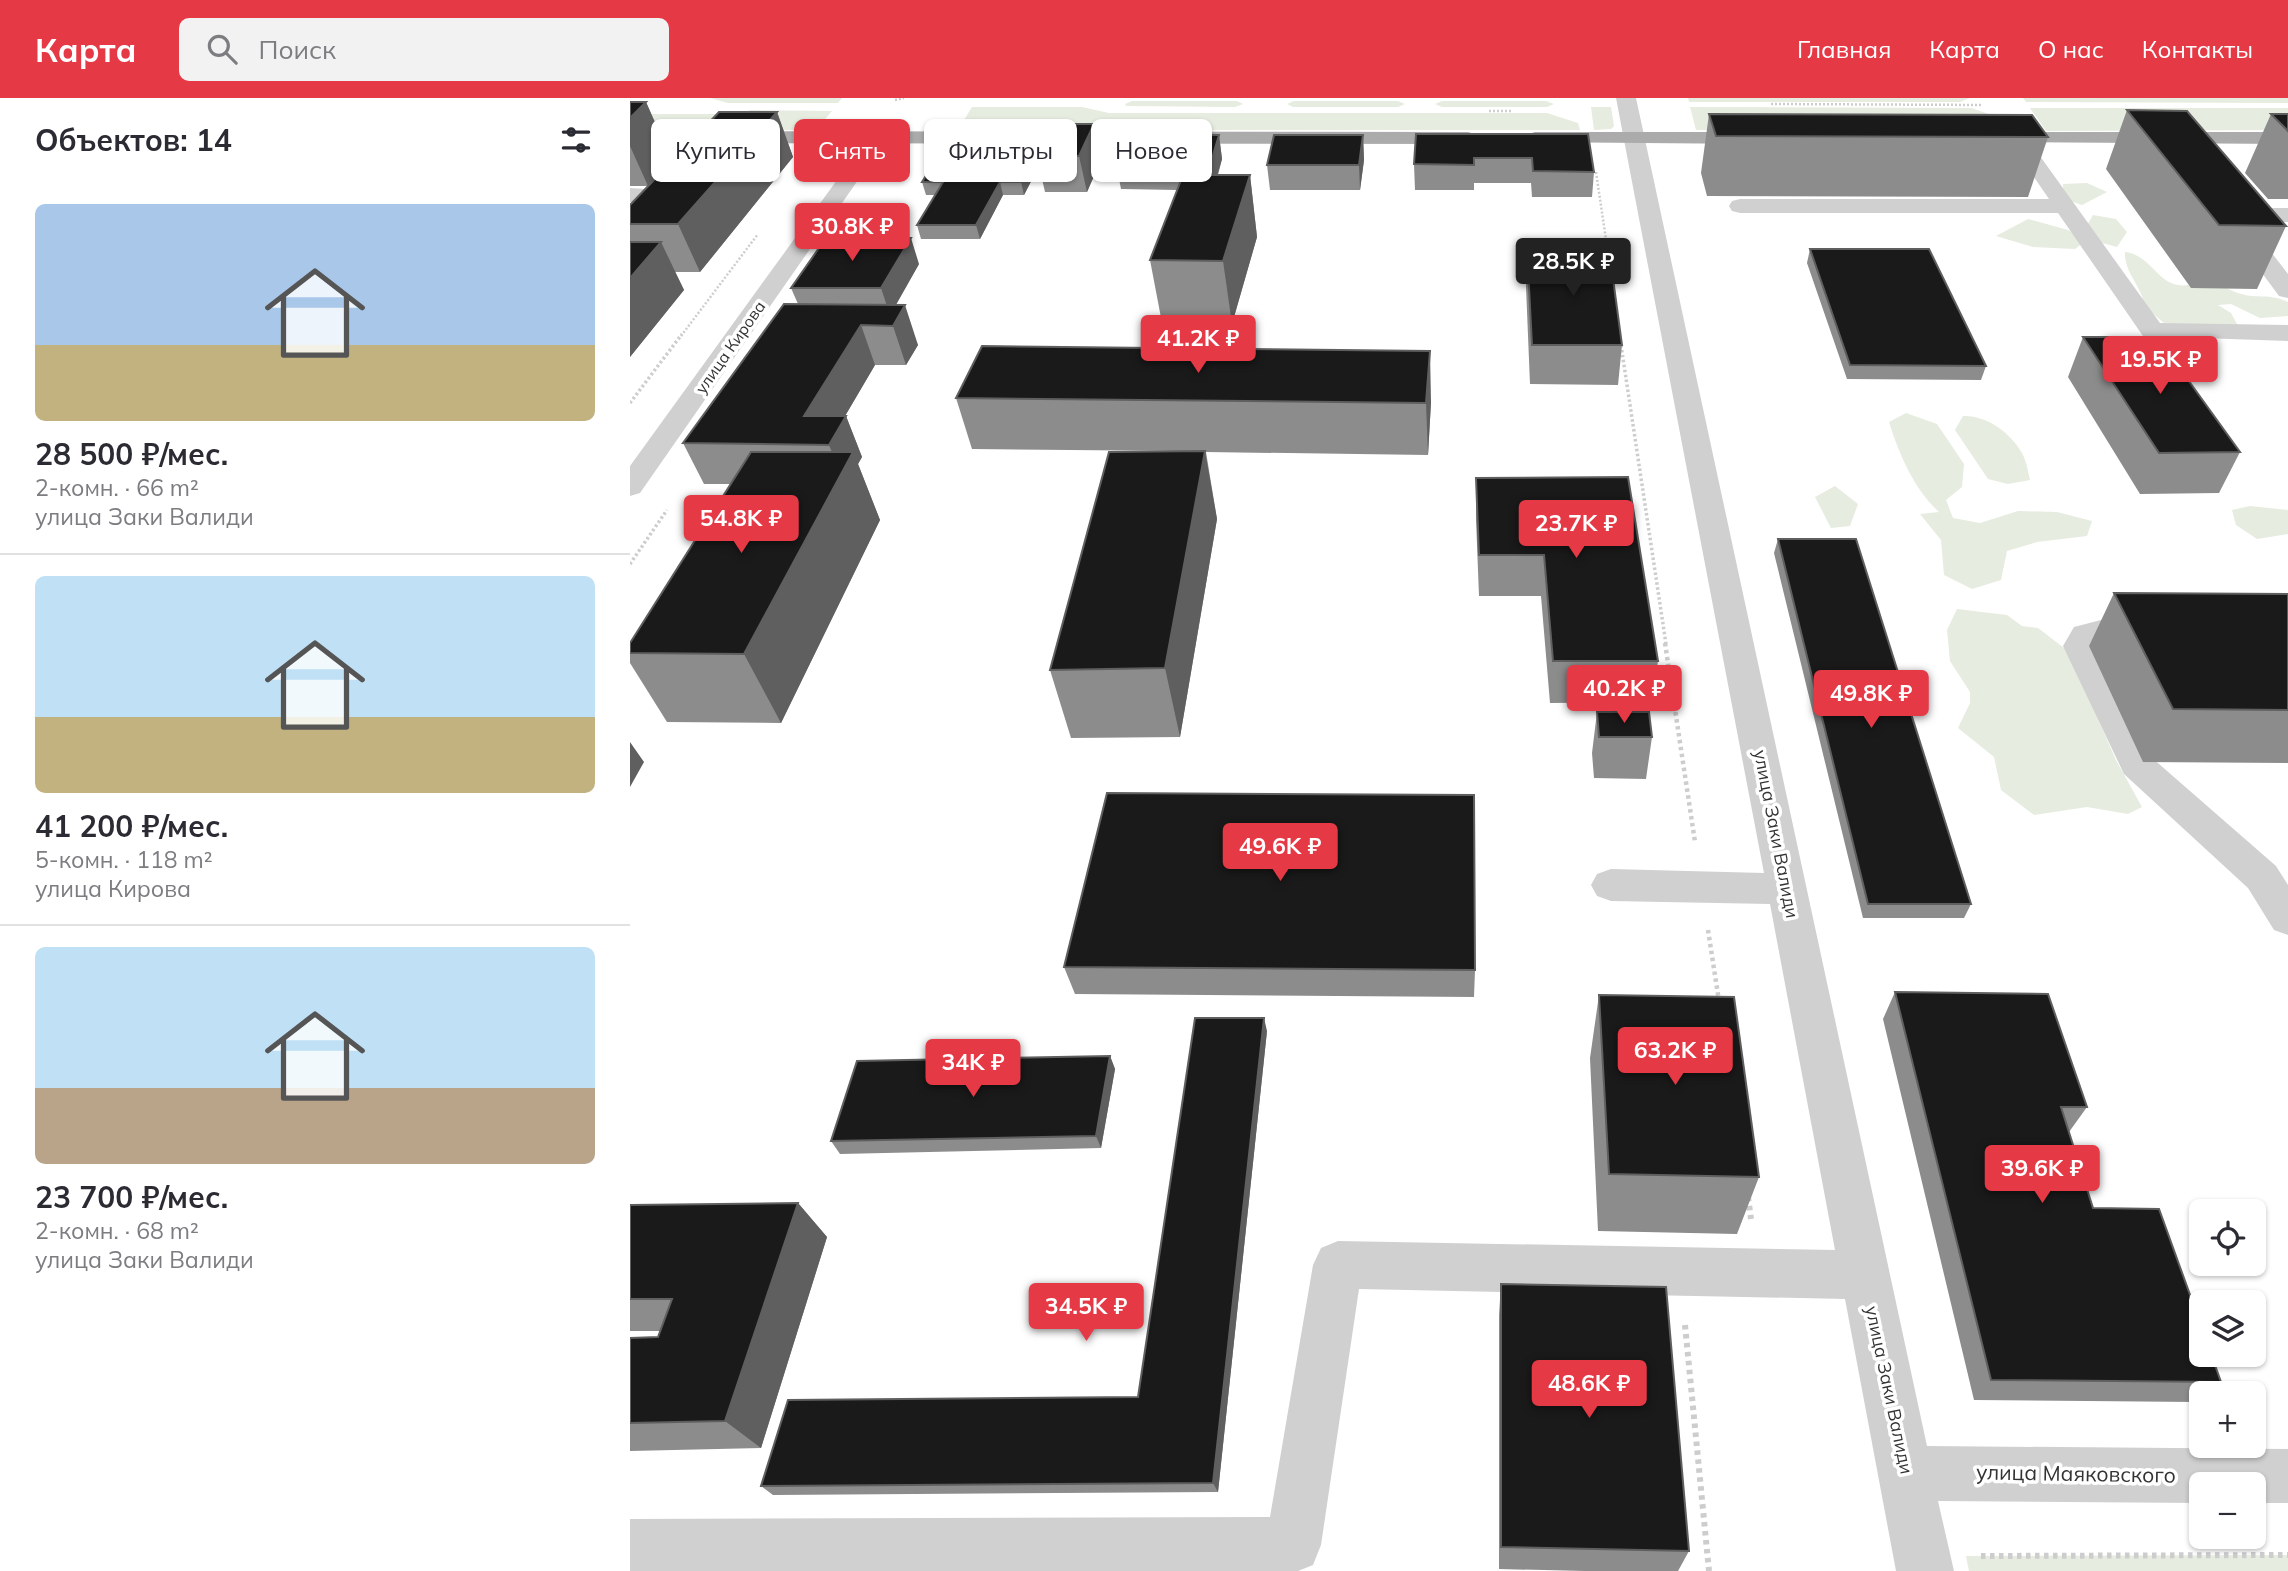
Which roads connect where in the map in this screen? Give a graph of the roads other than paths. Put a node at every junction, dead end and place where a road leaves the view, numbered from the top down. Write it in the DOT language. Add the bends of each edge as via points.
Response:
graph roads {
  1 [pos="1626,98"];
  2 [pos="630,137"];
  3 [pos="651,137"];
  4 [pos="910,137"];
  5 [pos="1492,138"];
  6 [pos="1520,138"];
  7 [pos="1775,138"];
  8 [pos="1977,138"];
  9 [pos="2017,138"];
  10 [pos="2167,138"];
  11 [pos="2288,138"];
  12 [pos="1635,144"];
  13 [pos="2187,163"];
  14 [pos="846,182"];
  15 [pos="2213,194"];
  16 [pos="630,195"];
  17 [pos="1740,206"];
  18 [pos="2065,206"];
  19 [pos="2230,215"];
  20 [pos="2288,215"];
  21 [pos="645,220"];
  22 [pos="2288,291"];
  23 [pos="2288,333"];
  24 [pos="630,487"];
  25 [pos="2181,631"];
  26 [pos="1611,886"];
  27 [pos="1787,889"];
  28 [pos="2288,919"];
  29 [pos="1865,1275"];
  30 [pos="1906,1474"];
  31 [pos="2288,1476"];
  32 [pos="630,1547"];
  33 [pos="1925,1571"];
  1 -- 12 [label="street, улица Заки Валиди"];
  2 -- 3 [label="main road"];
  4 -- 5 [label="main road"];
  6 -- 12 [label="main road"];
  7 -- 12 [label="main road"];
  8 -- 9 [label="main road"];
  9 -- 10 [label="main road"];
  9 -- 18 [label="street"];
  10 -- 11 [label="main road"];
  10 -- 13 [label="street"];
  12 -- 27 [label="street, улица Заки Валиди"];
  14 -- 24 [label="street, улица Кирова"];
  15 -- 19 [label="street"];
  16 -- 21 [label="street" via="676,187"];
  17 -- 18 [label="street"];
  18 -- 23 [label="street" via="2152,331"];
  19 -- 20 [label="street"];
  19 -- 22 [label="street"];
  25 -- 28 [label="street" via="2101,631 2086,635 2080,646 2137,765 2262,877"];
  26 -- 27 [label="street"];
  27 -- 29 [label="street, улица Заки Валиди"];
  29 -- 30 [label="street, улица Заки Валиди"];
  29 -- 32 [label="street" via="1338,1265 1293,1545"];
  30 -- 31 [label="street, улица Маяковского"];
  30 -- 33 [label="street, улица Заки Валиди"];
}
